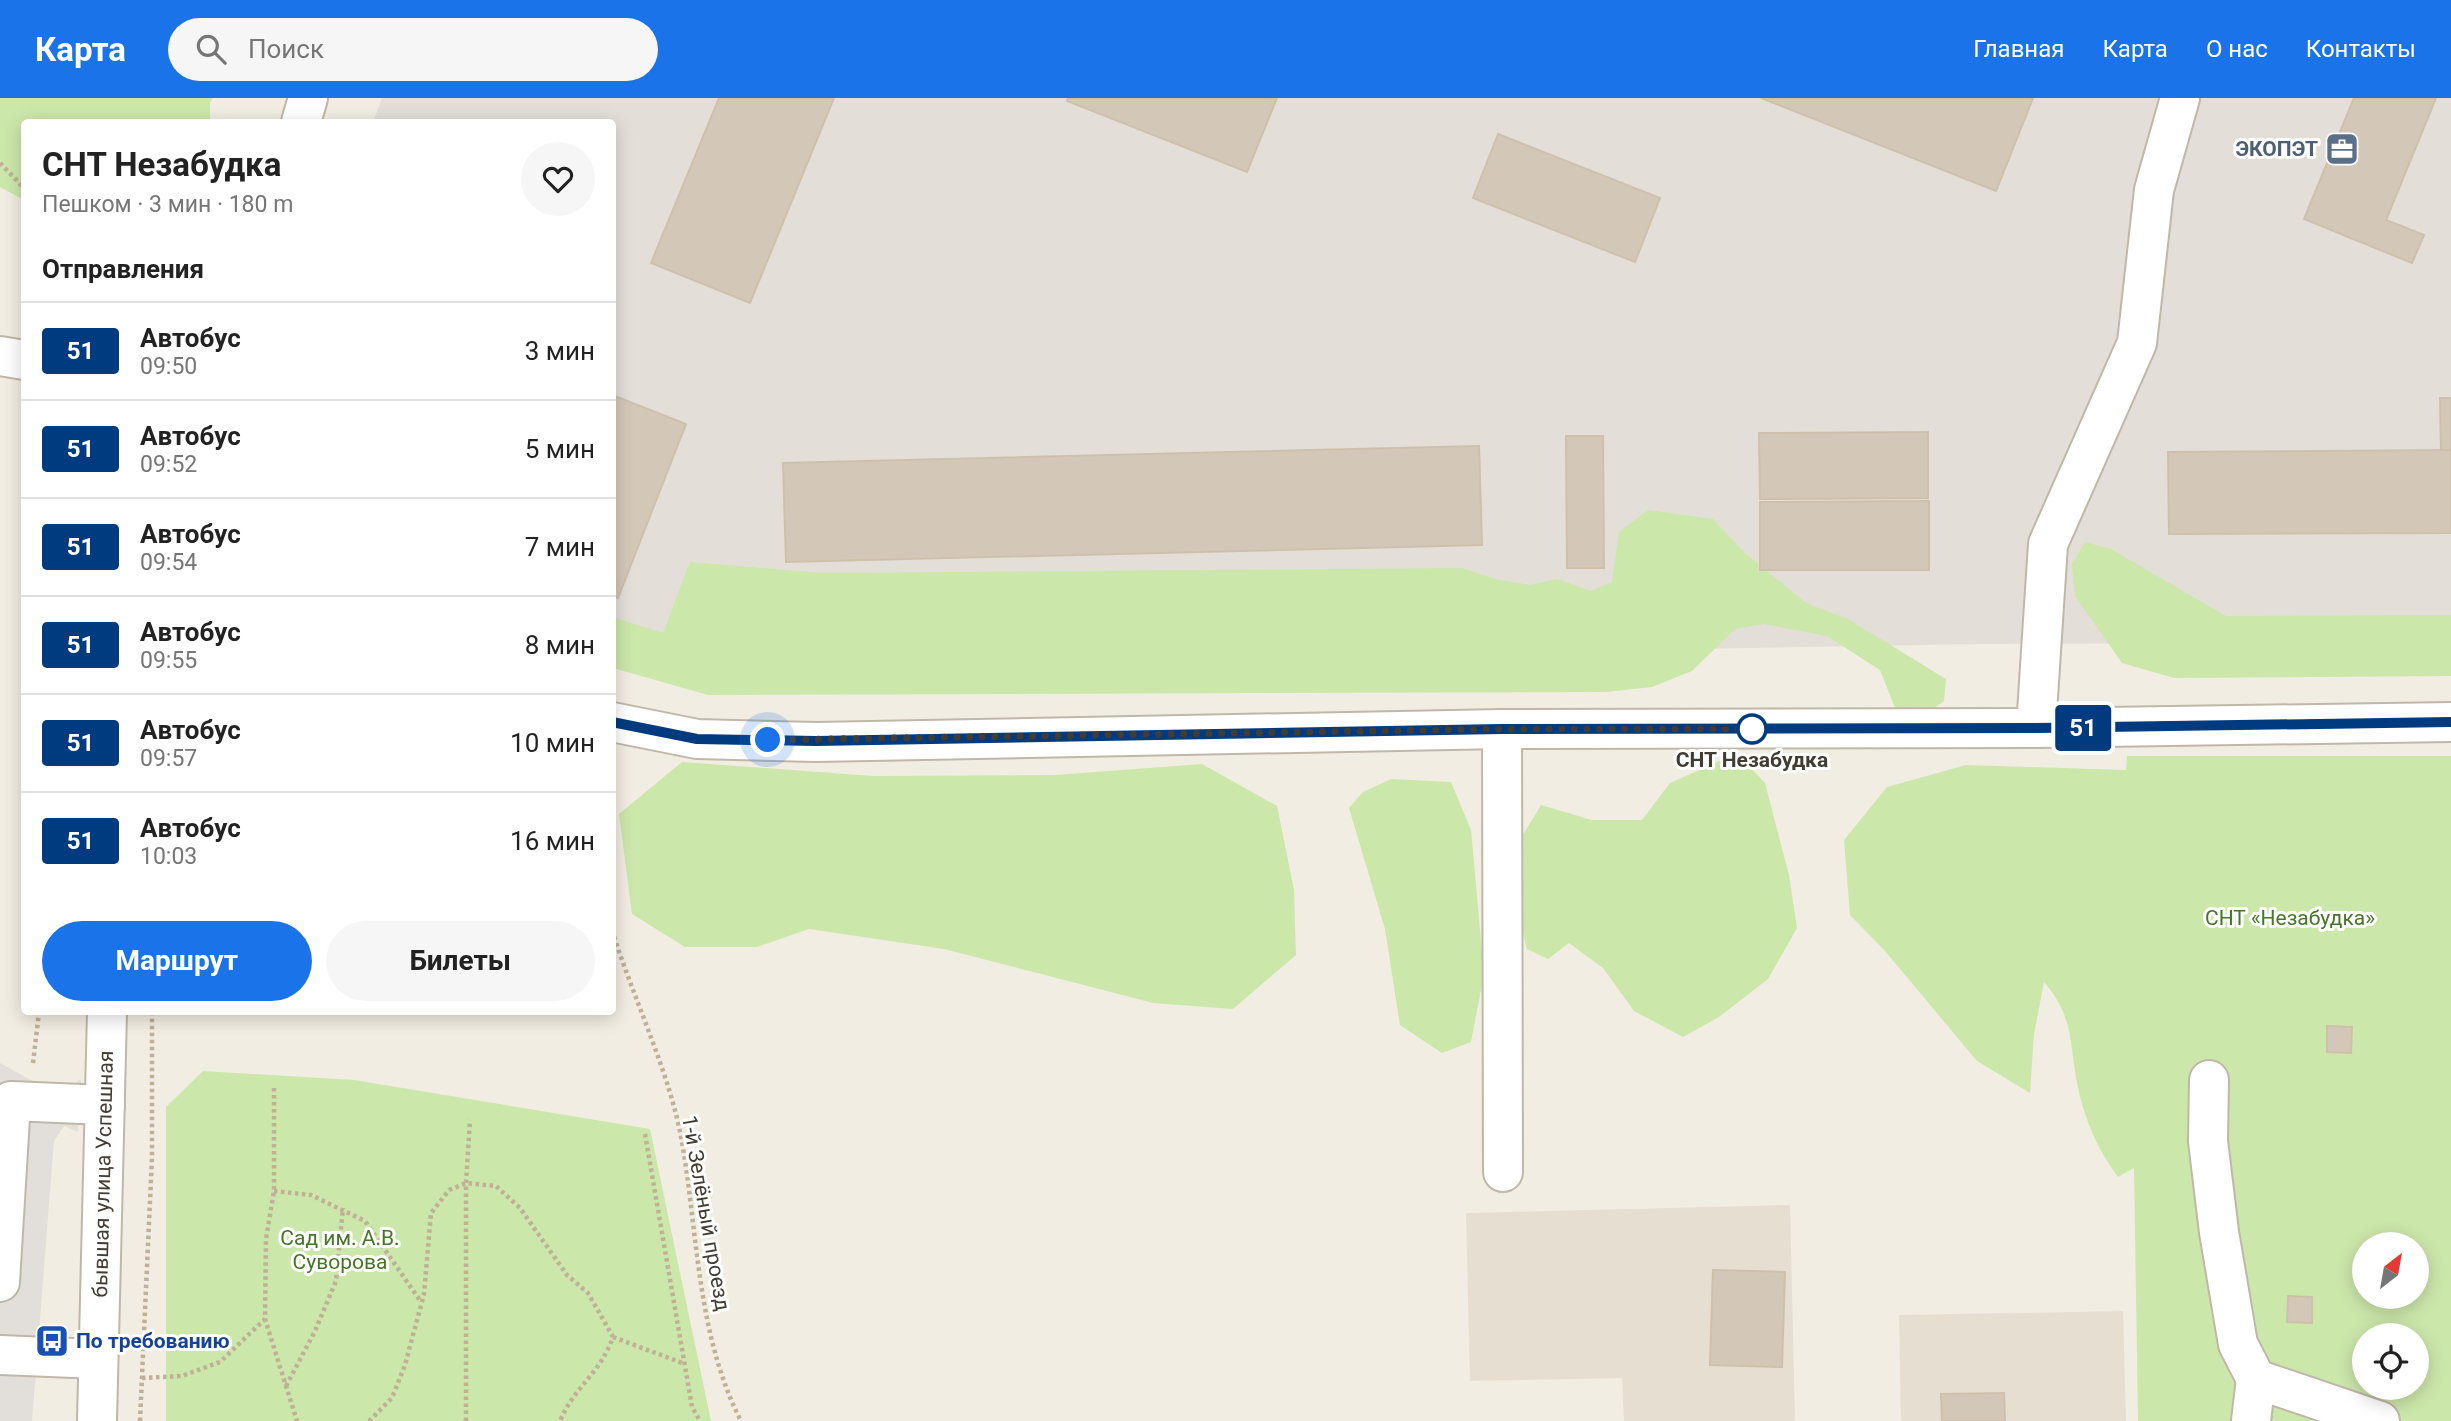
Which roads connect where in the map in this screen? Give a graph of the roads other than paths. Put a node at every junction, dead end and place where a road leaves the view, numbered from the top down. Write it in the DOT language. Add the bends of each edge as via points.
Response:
graph roads {
  1 [pos="309,98"];
  2 [pos="2180,98"];
  3 [pos="301,119"];
  4 [pos="0,356"];
  5 [pos="21,360"];
  6 [pos="2451,722"];
  7 [pos="616,723"];
  8 [pos="2036,728"];
  9 [pos="1502,729"];
  10 [pos="107,1015"];
  11 [pos="2209,1080"];
  12 [pos="106,1105"];
  13 [pos="1503,1172"];
  14 [pos="0,1282"];
  15 [pos="0,1355"];
  16 [pos="98,1359"];
  17 [pos="2256,1379"];
  18 [pos="97,1421"];
  19 [pos="2251,1421"];
  20 [pos="2380,1421"];
  1 -- 3 [label="street"];
  2 -- 8 [label="street" via="2154,190 2137,343 2048,544"];
  4 -- 5 [label="street"];
  6 -- 8 [label="street"];
  7 -- 9 [label="street" via="697,739 816,741"];
  8 -- 9 [label="street"];
  9 -- 13 [label="street"];
  10 -- 12 [label="street, бывшая улица Успешная"];
  11 -- 17 [label="street" via="2208,1141 2219,1233 2238,1344"];
  12 -- 14 [label="street" via="11,1101"];
  12 -- 16 [label="street, бывшая улица Успешная"];
  15 -- 16 [label="street"];
  16 -- 18 [label="street, бывшая улица Успешная"];
  17 -- 19 [label="street"];
  17 -- 20 [label="street"];
}
